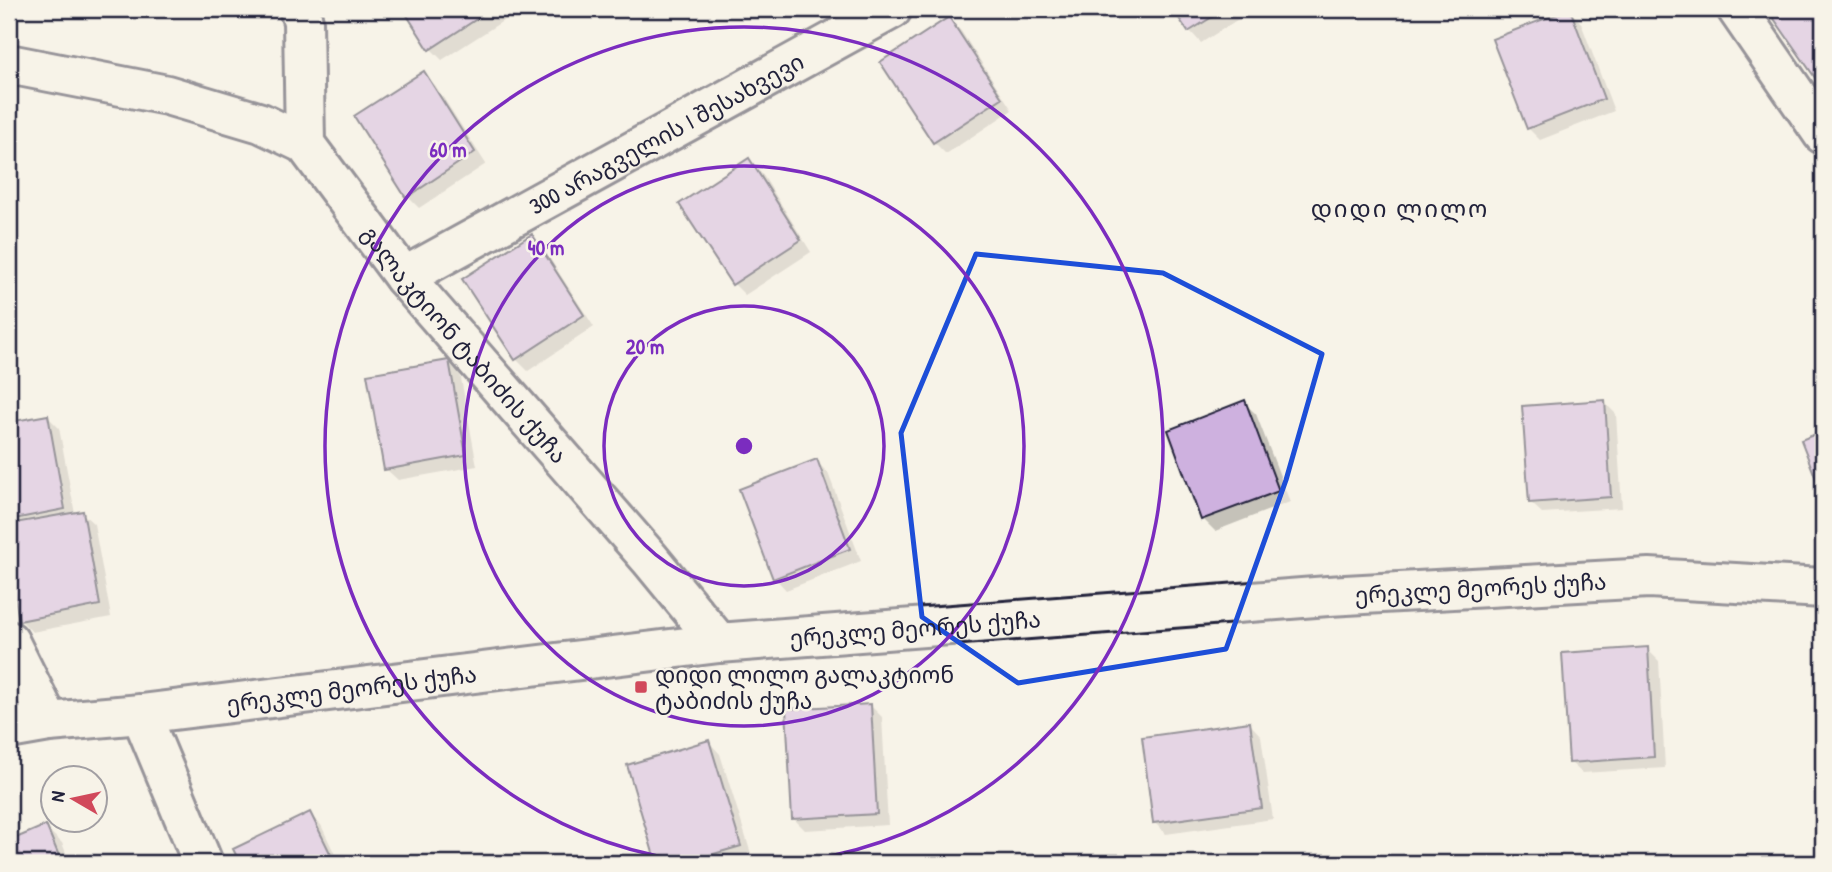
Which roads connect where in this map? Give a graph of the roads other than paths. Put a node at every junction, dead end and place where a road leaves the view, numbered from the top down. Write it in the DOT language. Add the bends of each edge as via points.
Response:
graph roads {
  1 [pos="299,9"];
  2 [pos="892,9"];
  3 [pos="1737,9"];
  4 [pos="9,64"];
  5 [pos="1823,134"];
  6 [pos="305,144"];
  7 [pos="404,277"];
  8 [pos="1823,588"];
  9 [pos="9,641"];
  10 [pos="719,643"];
  11 [pos="141,714"];
  12 [pos="49,722"];
  13 [pos="9,729"];
  14 [pos="203,863"];
  1 -- 6 [label="street" via="303,20"];
  2 -- 7 [label="street, 300 არაგველის I შესახვევი"];
  3 -- 5 [label="street"];
  4 -- 6 [label="street" via="167,95 261,124"];
  6 -- 7 [label="street, გალაკტიონ ტაბიძის ქუჩა"];
  7 -- 10 [label="street, გალაკტიონ ტაბიძის ქუჩა"];
  8 -- 10 [label="street, ერეკლე მეორეს ქუჩა" via="1649,578 1328,596"];
  9 -- 12 [label="street"];
  10 -- 11 [label="street, ერეკლე მეორეს ქუჩა"];
  11 -- 12 [label="street, ერეკლე მეორეს ქუჩა"];
  11 -- 14 [label="street"];
  12 -- 13 [label="street, ერეკლე მეორეს ქუჩა"];
}
